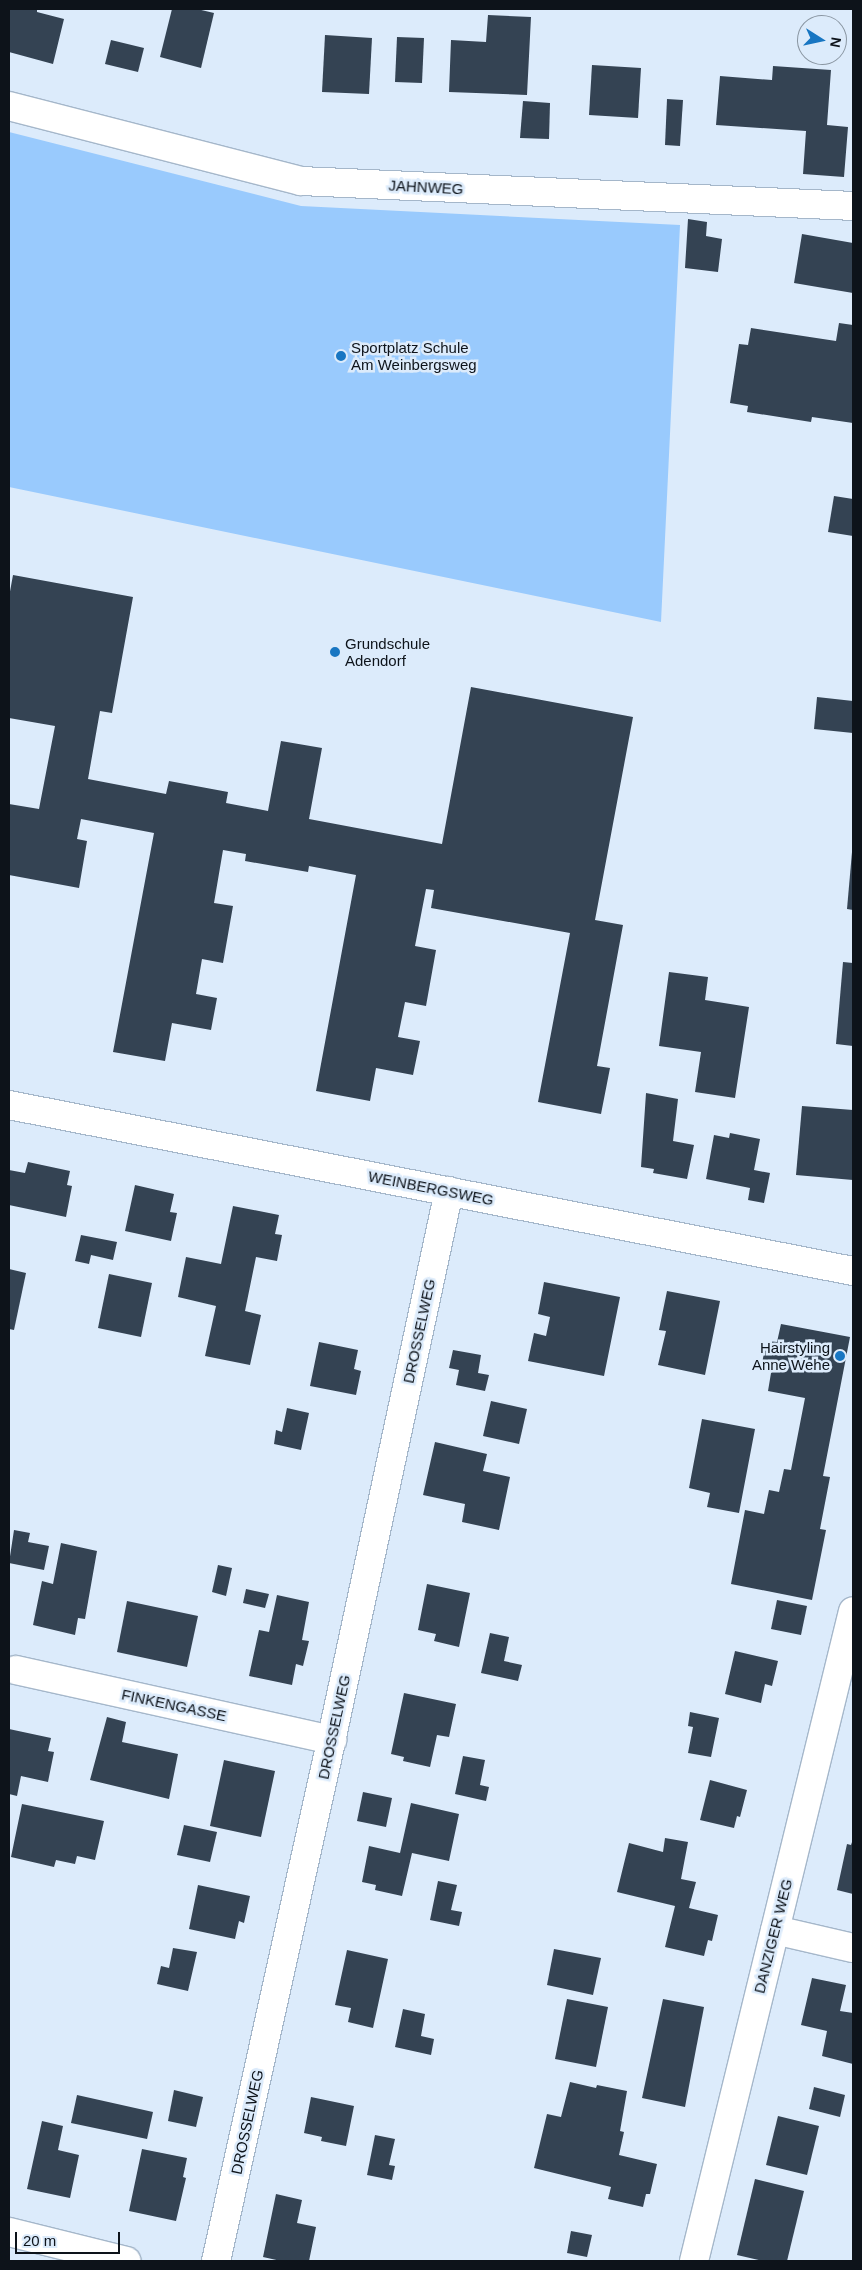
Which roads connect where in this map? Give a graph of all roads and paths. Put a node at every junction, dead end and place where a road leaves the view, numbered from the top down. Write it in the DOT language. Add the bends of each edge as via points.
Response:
graph roads {
  1 [pos="9,106"];
  2 [pos="853,206"];
  3 [pos="9,1105"];
  4 [pos="449,1191"];
  5 [pos="853,1271"];
  6 [pos="853,1611"];
  7 [pos="16,1670"];
  8 [pos="332,1740"];
  9 [pos="775,1930"];
  10 [pos="853,1948"];
  11 [pos="9,2232"];
  12 [pos="126,2261"];
  13 [pos="216,2261"];
  14 [pos="694,2261"];
  1 -- 2 [label="street, JAHNWEG" via="301,181"];
  3 -- 4 [label="street, WEINBERGSWEG"];
  4 -- 5 [label="street, WEINBERGSWEG"];
  4 -- 8 [label="street, DROSSELWEG"];
  6 -- 9 [label="street, DANZIGER WEG"];
  7 -- 8 [label="street, FINKENGASSE"];
  8 -- 13 [label="street, DROSSELWEG"];
  9 -- 10 [label="street"];
  9 -- 14 [label="street, DANZIGER WEG"];
  11 -- 12 [label="street"];
}
